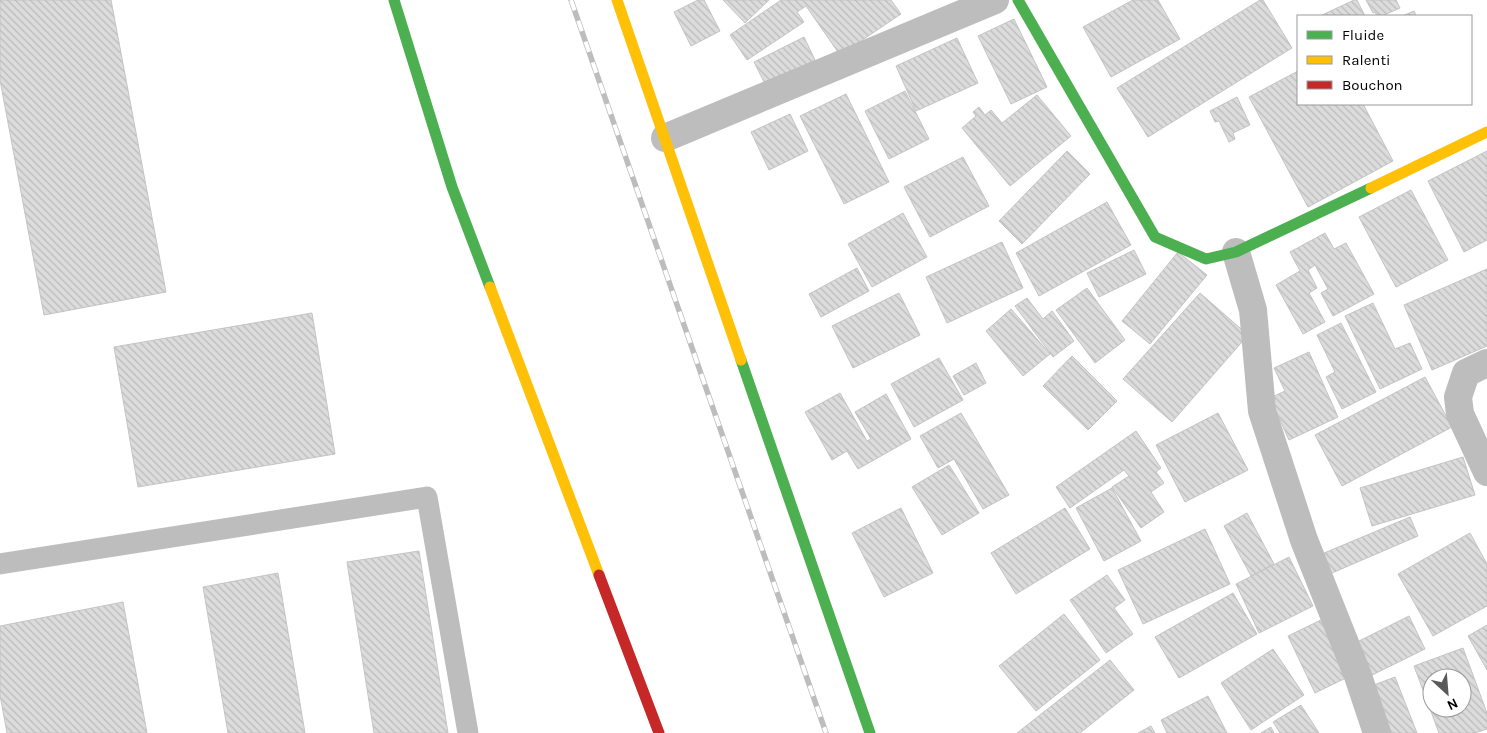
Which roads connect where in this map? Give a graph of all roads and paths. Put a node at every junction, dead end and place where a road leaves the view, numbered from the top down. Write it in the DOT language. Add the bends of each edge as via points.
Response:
graph roads {
  1 [pos="394,0"];
  2 [pos="617,0"];
  3 [pos="995,0"];
  4 [pos="1018,0"];
  5 [pos="1487,132"];
  6 [pos="665,138"];
  7 [pos="1236,252"];
  8 [pos="1487,363"];
  9 [pos="1487,472"];
  10 [pos="0,564"];
  11 [pos="468,733"];
  12 [pos="659,733"];
  13 [pos="870,733"];
  14 [pos="1377,733"];
  1 -- 12 [label="street" via="452,187"];
  2 -- 6 [label="street"];
  3 -- 6 [label="street"];
  4 -- 7 [label="street" via="1155,237 1206,259"];
  5 -- 7 [label="street"];
  6 -- 13 [label="street"];
  7 -- 14 [label="street" via="1253,310 1262,411 1304,540"];
  8 -- 9 [label="street" via="1466,373 1458,396 1460,414"];
  10 -- 11 [label="lane" via="427,498"];
}
